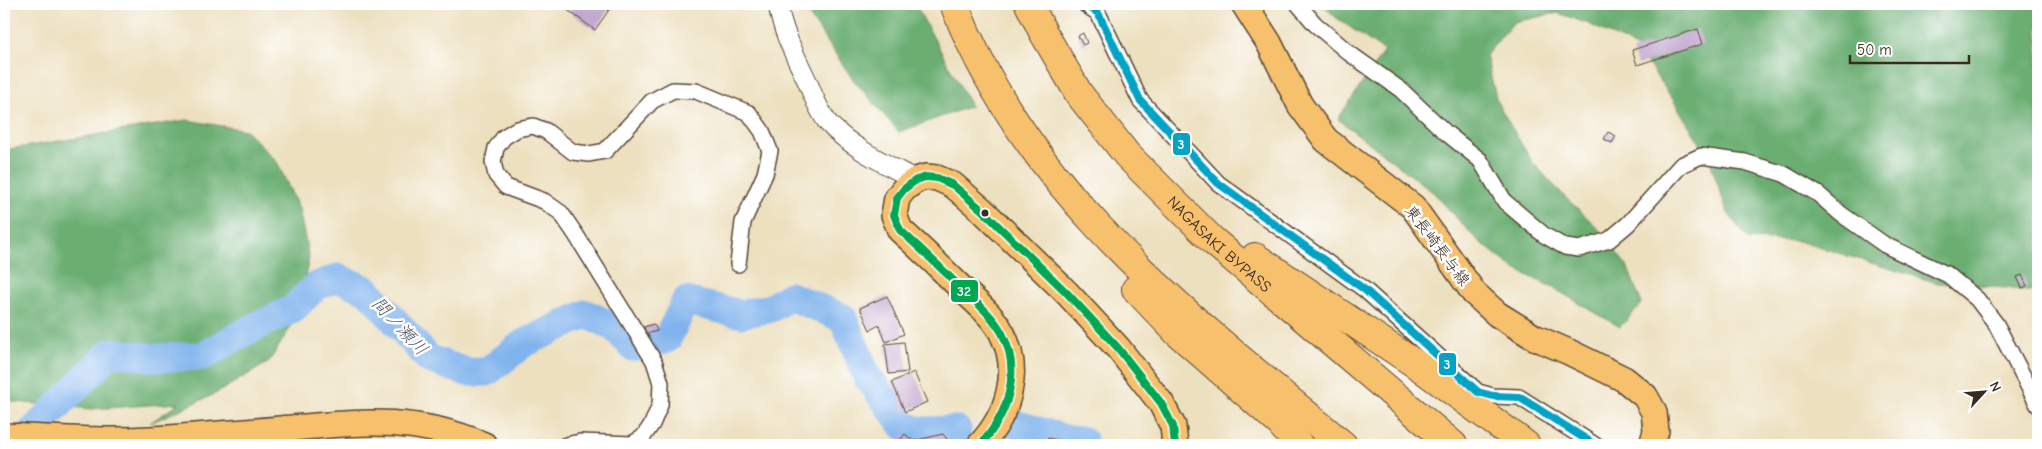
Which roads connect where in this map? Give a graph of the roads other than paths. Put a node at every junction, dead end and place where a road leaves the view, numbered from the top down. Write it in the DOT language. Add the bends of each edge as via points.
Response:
graph roads {
  1 [pos="778,4"];
  2 [pos="936,4"];
  3 [pos="954,4"];
  4 [pos="1029,4"];
  5 [pos="1085,4"];
  6 [pos="1244,4"];
  7 [pos="1298,4"];
  8 [pos="916,180"];
  9 [pos="1180,210"];
  10 [pos="738,264"];
  11 [pos="1142,294"];
  12 [pos="1252,368"];
  13 [pos="2038,405"];
  14 [pos="4,436"];
  15 [pos="484,445"];
  16 [pos="566,445"];
  17 [pos="980,445"];
  18 [pos="1175,445"];
  19 [pos="1299,445"];
  20 [pos="1344,445"];
  21 [pos="1453,445"];
  22 [pos="1526,445"];
  23 [pos="1595,445"];
  24 [pos="1652,445"];
  1 -- 8 [label="street" via="780,20 828,123 857,148"];
  2 -- 11 [label="highway" via="968,75 1001,132 1035,181 1078,233"];
  3 -- 12 [label="highway" via="981,64 1011,117 1046,168 1128,258"];
  4 -- 9 [label="highway, NAGASAKI BYPASS" via="1080,94 1127,155"];
  5 -- 23 [label="street" via="1098,13 1140,100 1218,183 1365,290 1478,392 1519,397"];
  6 -- 24 [label="main road, 東長崎長与線" via="1269,43 1300,105 1326,140 1413,207 1474,293 1497,314 1534,337 1624,379 1645,396 1654,412 1656,431"];
  7 -- 13 [label="street" via="1315,24 1401,90 1480,160 1505,202 1544,235 1565,247 1579,250 1609,240 1628,224 1681,165 1701,156 1745,162 1784,174 1818,194 1885,245 1948,275 1976,299 1996,324"];
  8 -- 17 [label="main road" via="897,198 894,215 900,230 989,315 1002,333 1009,353 1012,375 1009,396 1001,418"];
  8 -- 18 [label="main road" via="926,176 953,185 1067,293 1118,348 1161,402 1172,426"];
  9 -- 21 [label="highway, NAGASAKI BYPASS"];
  9 -- 22 [label="highway" via="1207,224 1417,365"];
  10 -- 16 [label="street" via="743,222 765,174 770,151 762,131 749,113 696,90 673,90 652,101 605,151 573,152 546,131 533,126 516,129 504,137 496,148 493,162 496,175 506,187 544,201 561,213 654,361 661,383 660,405 643,437 632,444 580,442"];
  11 -- 12 [label="highway"];
  11 -- 19 [label="highway" via="1177,332 1280,423"];
  12 -- 20 [label="highway"];
  14 -- 15 [label="main road" via="150,439 368,422 432,427"];
}
